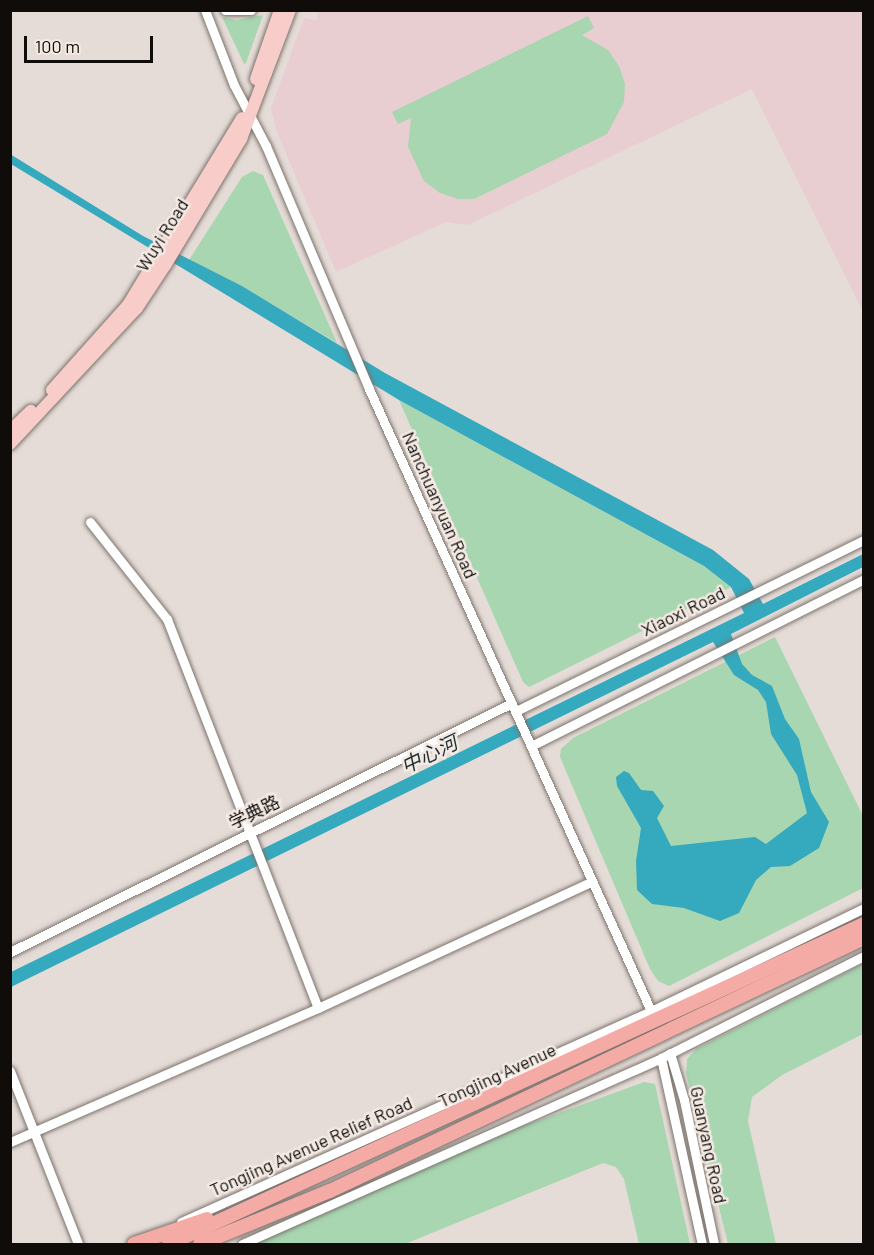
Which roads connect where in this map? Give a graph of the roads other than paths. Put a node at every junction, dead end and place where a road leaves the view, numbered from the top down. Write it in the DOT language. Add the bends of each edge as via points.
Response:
graph roads {
  1 [pos="205,10"];
  2 [pos="225,10"];
  3 [pos="251,10"];
  4 [pos="280,10"];
  5 [pos="290,10"];
  6 [pos="248,115"];
  7 [pos="162,262"];
  8 [pos="10,431"];
  9 [pos="10,444"];
  10 [pos="90,522"];
  11 [pos="864,540"];
  12 [pos="864,579"];
  13 [pos="516,710"];
  14 [pos="531,741"];
  15 [pos="252,831"];
  16 [pos="591,882"];
  17 [pos="864,908"];
  18 [pos="864,922"];
  19 [pos="854,940"];
  20 [pos="10,952"];
  21 [pos="864,956"];
  22 [pos="318,1008"];
  23 [pos="651,1011"];
  24 [pos="670,1053"];
  25 [pos="661,1058"];
  26 [pos="10,1071"];
  27 [pos="34,1132"];
  28 [pos="10,1142"];
  29 [pos="327,1174"];
  30 [pos="330,1191"];
  31 [pos="78,1245"];
  32 [pos="132,1245"];
  33 [pos="169,1245"];
  34 [pos="200,1245"];
  35 [pos="221,1245"];
  36 [pos="242,1245"];
  37 [pos="702,1245"];
  38 [pos="714,1245"];
  1 -- 6 [label="street, Nanchuanyuan Road"];
  2 -- 3 [label="street"];
  4 -- 6 [label="main road, Wuyi Road"];
  5 -- 6 [label="main road, Wuyi Road"];
  6 -- 7 [label="main road, Wuyi Road"];
  6 -- 13 [label="street, Nanchuanyuan Road"];
  7 -- 8 [label="main road, Wuyi Road" via="128,305"];
  7 -- 9 [label="main road, Wuyi Road" via="137,308"];
  10 -- 15 [label="street" via="167,619"];
  11 -- 13 [label="street, Xiaoxi Road"];
  12 -- 14 [label="street"];
  13 -- 14 [label="street, Nanchuanyuan Road"];
  13 -- 15 [label="street, 学典路"];
  14 -- 16 [label="street, Nanchuanyuan Road"];
  15 -- 20 [label="street, 学典路"];
  15 -- 22 [label="street"];
  16 -- 22 [label="street"];
  16 -- 23 [label="street, Nanchuanyuan Road"];
  17 -- 23 [label="street, Tongjing Avenue Relief Road"];
  18 -- 19 [label="highway"];
  19 -- 29 [label="highway, Tongjing Avenue"];
  19 -- 30 [label="highway, Tongjing Avenue"];
  21 -- 24 [label="street"];
  22 -- 27 [label="street"];
  23 -- 32 [label="street, Tongjing Avenue Relief Road"];
  24 -- 25 [label="street"];
  24 -- 38 [label="street, Guanyang Road" via="684,1100"];
  25 -- 36 [label="street"];
  25 -- 37 [label="street, Guanyang Road"];
  26 -- 27 [label="street"];
  27 -- 28 [label="street"];
  27 -- 31 [label="street"];
  29 -- 32 [label="highway"];
  29 -- 33 [label="highway, Tongjing Avenue"];
  30 -- 34 [label="highway, Tongjing Avenue"];
  30 -- 35 [label="highway"];
}
